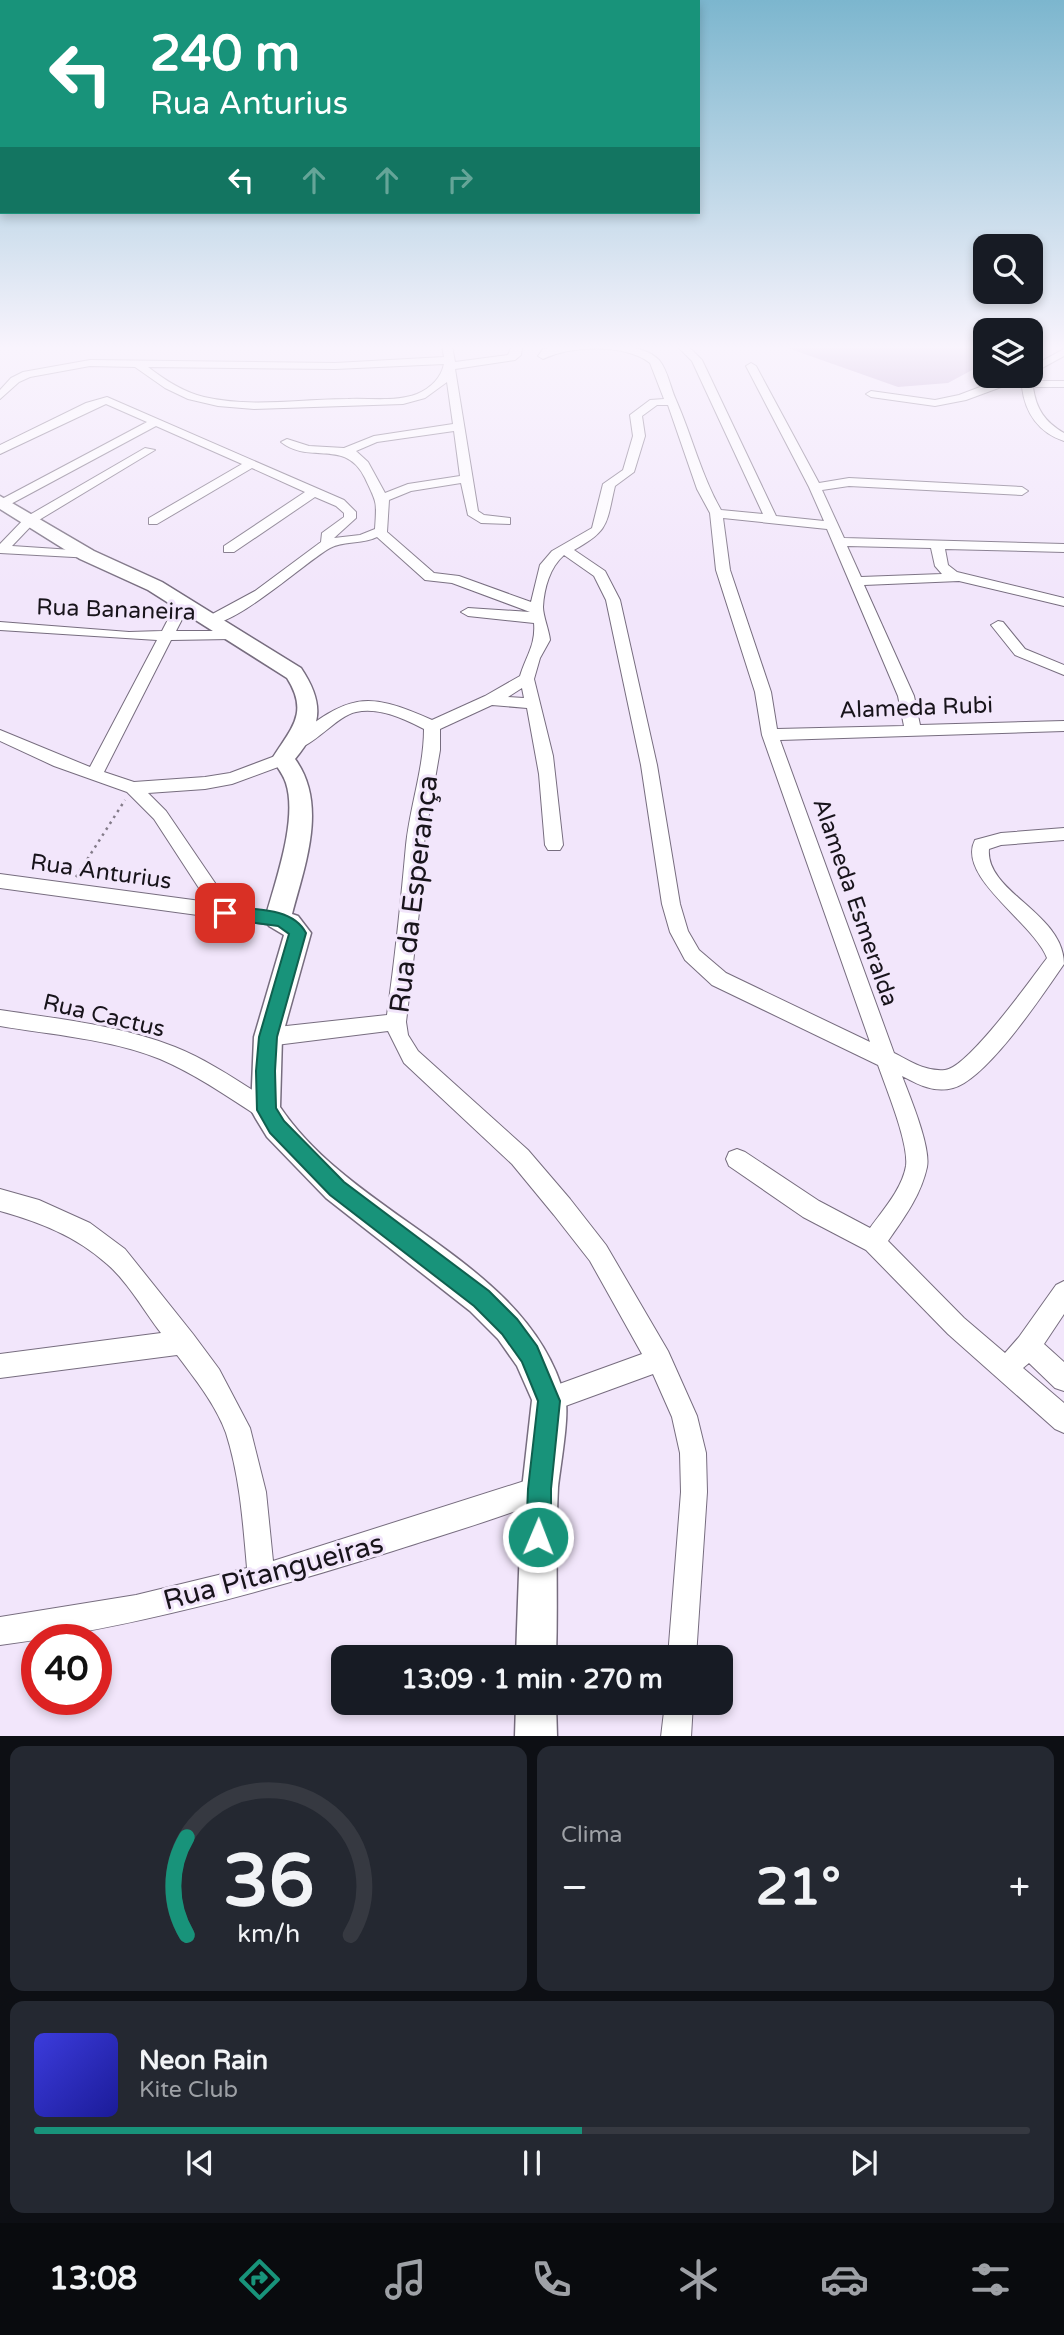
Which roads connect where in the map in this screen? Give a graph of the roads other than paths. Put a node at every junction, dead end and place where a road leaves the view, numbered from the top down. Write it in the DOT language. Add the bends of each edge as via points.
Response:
graph roads {
  1 [pos="48,427"];
  2 [pos="145,427"];
  3 [pos="171,427"];
  4 [pos="459,427"];
  5 [pos="638,427"];
  6 [pos="682,427"];
  7 [pos="728,427"];
  8 [pos="783,427"];
  9 [pos="1047,427"];
  10 [pos="1064,438"];
  11 [pos="287,442"];
  12 [pos="0,450"];
  13 [pos="149,450"];
  14 [pos="345,452"];
  15 [pos="252,463"];
  16 [pos="466,479"];
  17 [pos="815,487"];
  18 [pos="1022,491"];
  19 [pos="314,492"];
  20 [pos="383,498"];
  21 [pos="1,502"];
  22 [pos="716,513"];
  23 [pos="30,520"];
  24 [pos="772,520"];
  25 [pos="506,521"];
  26 [pos="153,522"];
  27 [pos="832,526"];
  28 [pos="379,532"];
  29 [pos="838,542"];
  30 [pos="328,543"];
  31 [pos="937,544"];
  32 [pos="1064,548"];
  33 [pos="1,549"];
  34 [pos="229,549"];
  35 [pos="565,550"];
  36 [pos="87,555"];
  37 [pos="958,578"];
  38 [pos="855,581"];
  39 [pos="1064,602"];
  40 [pos="183,604"];
  41 [pos="468,612"];
  42 [pos="537,613"];
  43 [pos="210,621"];
  44 [pos="998,625"];
  45 [pos="0,626"];
  46 [pos="230,635"];
  47 [pos="166,636"];
  48 [pos="1064,670"];
  49 [pos="527,679"];
  50 [pos="489,700"];
  51 [pos="533,704"];
  52 [pos="432,726"];
  53 [pos="1064,726"];
  54 [pos="913,730"];
  55 [pos="0,735"];
  56 [pos="770,735"];
  57 [pos="290,752"];
  58 [pos="94,775"];
  59 [pos="133,788"];
  60 [pos="1064,834"];
  61 [pos="554,845"];
  62 [pos="0,881"];
  63 [pos="225,913"];
  64 [pos="278,919"];
  65 [pos="0,1018"];
  66 [pos="396,1022"];
  67 [pos="268,1037"];
  68 [pos="885,1059"];
  69 [pos="266,1110"];
  70 [pos="737,1159"];
  71 [pos="0,1200"];
  72 [pos="874,1242"];
  73 [pos="1064,1293"];
  74 [pos="185,1342"];
  75 [pos="1028,1346"];
  76 [pos="659,1360"];
  77 [pos="0,1366"];
  78 [pos="1007,1368"];
  79 [pos="1064,1379"];
  80 [pos="549,1401"];
  81 [pos="1064,1420"];
  82 [pos="540,1489"];
  83 [pos="261,1576"];
  84 [pos="0,1631"];
  85 [pos="536,1645"];
  86 [pos="683,1645"];
  87 [pos="536,1715"];
  88 [pos="678,1715"];
  89 [pos="536,1736"];
  90 [pos="676,1736"];
  1 -- 12 [label="street"];
  2 -- 21 [label="street"];
  3 -- 15 [label="street"];
  4 -- 14 [label="street" via="374,439"];
  4 -- 16 [label="street"];
  5 -- 35 [label="street" via="628,472 609,484 598,529"];
  6 -- 22 [label="street, Alameda Esmeralda"];
  7 -- 24 [label="street"];
  8 -- 17 [label="street"];
  9 -- 10 [label="street"];
  11 -- 14 [label="street"];
  13 -- 23 [label="street"];
  14 -- 20 [label="street" via="362,461"];
  15 -- 19 [label="street"];
  15 -- 26 [label="street"];
  16 -- 20 [label="street" via="408,488"];
  16 -- 25 [label="street" via="475,516"];
  17 -- 18 [label="street" via="849,482"];
  17 -- 27 [label="street"];
  19 -- 30 [label="street" via="350,512 346,524 327,536"];
  19 -- 34 [label="street"];
  20 -- 28 [label="street"];
  21 -- 23 [label="street"];
  22 -- 24 [label="street"];
  22 -- 56 [label="street, Alameda Esmeralda" via="723,570 763,692"];
  23 -- 33 [label="street"];
  23 -- 36 [label="street"];
  24 -- 27 [label="street"];
  27 -- 29 [label="street"];
  28 -- 30 [label="street"];
  28 -- 42 [label="street" via="430,576 457,580"];
  29 -- 31 [label="street"];
  29 -- 38 [label="street"];
  30 -- 43 [label="street" via="260,594"];
  31 -- 32 [label="street"];
  31 -- 37 [label="street" via="942,566"];
  33 -- 36 [label="street"];
  35 -- 42 [label="street" via="545,568"];
  35 -- 68 [label="street" via="600,574 613,600 649,765 671,905 692,955 731,986"];
  36 -- 40 [label="street"];
  37 -- 38 [label="street"];
  37 -- 39 [label="street"];
  38 -- 54 [label="street" via="906,696"];
  40 -- 43 [label="street"];
  40 -- 47 [label="street"];
  41 -- 42 [label="street"];
  42 -- 49 [label="street" via="542,640"];
  43 -- 46 [label="street"];
  44 -- 48 [label="street" via="1020,652"];
  45 -- 47 [label="street, Rua Bananeira"];
  46 -- 47 [label="street, Rua Bananeira"];
  46 -- 57 [label="street" via="294,673 306,688 308,710"];
  47 -- 58 [label="street"];
  49 -- 50 [label="street"];
  49 -- 51 [label="street"];
  50 -- 51 [label="street"];
  50 -- 52 [label="street"];
  51 -- 61 [label="street" via="550,780"];
  52 -- 57 [label="street" via="402,712 349,708"];
  52 -- 66 [label="street, Rua da Esperança"];
  53 -- 54 [label="street, Alameda Rubi"];
  54 -- 56 [label="street, Alameda Rubi"];
  55 -- 58 [label="street"];
  56 -- 68 [label="street, Alameda Esmeralda"];
  57 -- 59 [label="street" via="232,778"];
  57 -- 64 [label="street" via="300,803 295,850"];
  58 -- 59 [label="street"];
  59 -- 63 [label="street" via="160,815"];
  60 -- 68 [label="street" via="981,845 980,860 990,876 1054,944 1057,959 1018,1012 953,1079 930,1080"];
  62 -- 63 [label="street, Rua Anturius"];
  63 -- 64 [label="street, Rua Anturius"];
  64 -- 67 [label="street" via="295,927 298,939"];
  65 -- 69 [label="street, Rua Cactus" via="154,1048 202,1069"];
  66 -- 67 [label="street"];
  66 -- 76 [label="street, Rua da Esperança" via="411,1058 520,1157 597,1252"];
  67 -- 69 [label="street"];
  68 -- 72 [label="street, Alameda Esmeralda" via="911,1131 917,1165 904,1201"];
  69 -- 80 [label="street" via="337,1188 482,1299 510,1327 529,1354"];
  70 -- 72 [label="street" via="811,1209"];
  71 -- 74 [label="street" via="82,1231 117,1257"];
  72 -- 78 [label="street" via="956,1326"];
  73 -- 75 [label="street"];
  74 -- 77 [label="street"];
  74 -- 83 [label="street" via="237,1428 253,1492"];
  75 -- 78 [label="street"];
  75 -- 79 [label="street"];
  76 -- 80 [label="street"];
  76 -- 86 [label="street, Rua da Esperança" via="684,1416 693,1453"];
  78 -- 81 [label="street"];
  80 -- 82 [label="street"];
  82 -- 83 [label="street, Rua Pitangueiras"];
  82 -- 85 [label="street"];
  83 -- 84 [label="street, Rua Pitangueiras" via="133,1608"];
  87 -- 89 [label="street"];
  88 -- 90 [label="street"];
}
